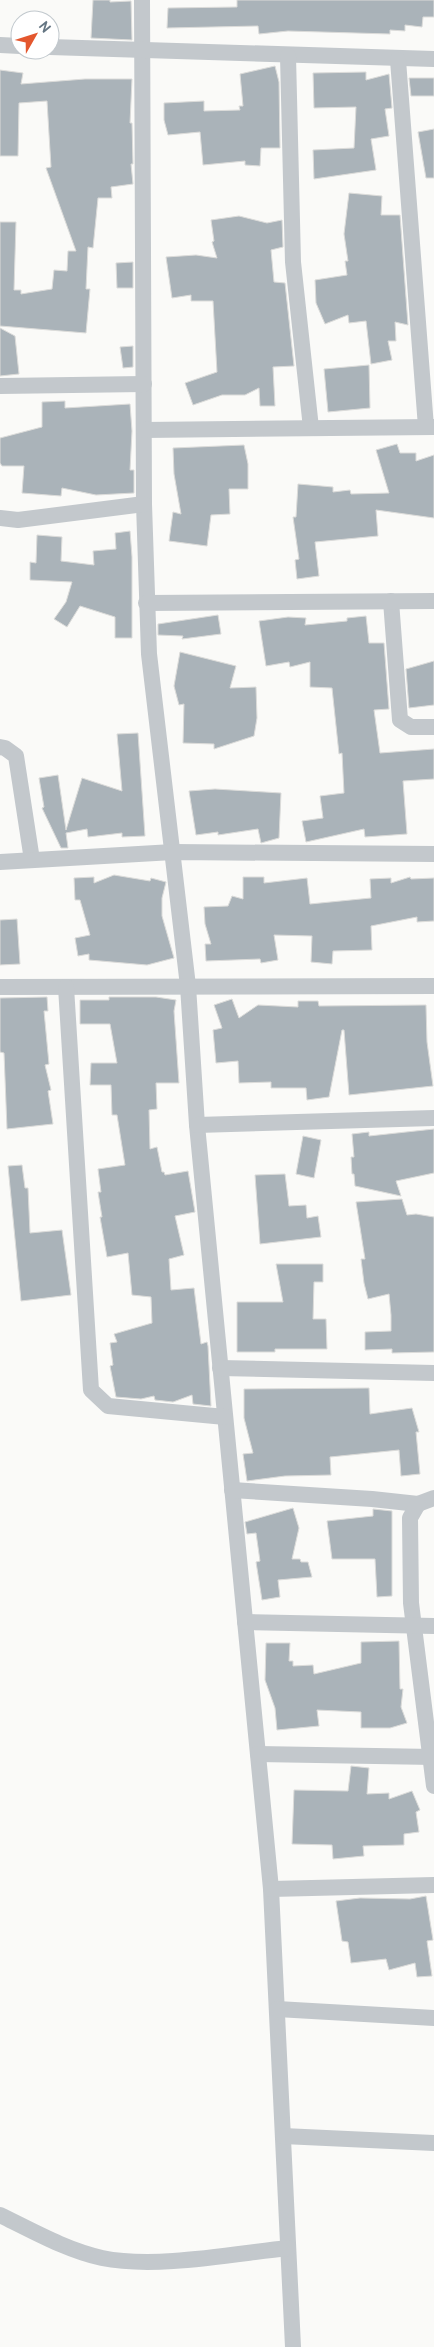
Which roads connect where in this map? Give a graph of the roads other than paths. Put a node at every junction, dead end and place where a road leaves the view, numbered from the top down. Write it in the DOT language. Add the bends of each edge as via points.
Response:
graph roads {
  1 [pos="142,0"];
  2 [pos="60,47"];
  3 [pos="143,51"];
  4 [pos="288,56"];
  5 [pos="434,59"];
  6 [pos="398,60"];
  7 [pos="144,384"];
  8 [pos="0,386"];
  9 [pos="430,427"];
  10 [pos="310,428"];
  11 [pos="144,430"];
  12 [pos="144,504"];
  13 [pos="0,518"];
  14 [pos="391,601"];
  15 [pos="434,601"];
  16 [pos="146,604"];
  17 [pos="434,727"];
  18 [pos="0,747"];
  19 [pos="173,852"];
  20 [pos="434,854"];
  21 [pos="32,860"];
  22 [pos="0,862"];
  23 [pos="188,986"];
  24 [pos="434,986"];
  25 [pos="0,987"];
  26 [pos="66,987"];
  27 [pos="434,1118"];
  28 [pos="197,1125"];
  29 [pos="220,1368"];
  30 [pos="434,1373"];
  31 [pos="225,1417"];
  32 [pos="232,1490"];
  33 [pos="434,1498"];
  34 [pos="418,1504"];
  35 [pos="245,1622"];
  36 [pos="415,1626"];
  37 [pos="434,1626"];
  38 [pos="258,1754"];
  39 [pos="433,1757"];
  40 [pos="434,1786"];
  41 [pos="434,1885"];
  42 [pos="271,1889"];
  43 [pos="277,2008"];
  44 [pos="434,2018"];
  45 [pos="283,2136"];
  46 [pos="434,2143"];
  47 [pos="0,2215"];
  48 [pos="288,2248"];
  49 [pos="293,2347"];
  1 -- 3 [label="street"];
  2 -- 3 [label="street"];
  3 -- 4 [label="street"];
  3 -- 7 [label="street"];
  4 -- 6 [label="street"];
  4 -- 10 [label="street" via="294,262"];
  5 -- 6 [label="street"];
  6 -- 9 [label="street"];
  7 -- 8 [label="street"];
  7 -- 11 [label="street"];
  9 -- 10 [label="street"];
  10 -- 11 [label="street"];
  11 -- 12 [label="street"];
  12 -- 13 [label="street" via="18,520"];
  12 -- 16 [label="street"];
  14 -- 15 [label="street"];
  14 -- 16 [label="street"];
  14 -- 17 [label="street" via="400,720 411,727"];
  16 -- 19 [label="street"];
  18 -- 21 [label="street" via="16,756"];
  19 -- 20 [label="street"];
  19 -- 21 [label="street"];
  19 -- 23 [label="street"];
  21 -- 22 [label="street"];
  23 -- 24 [label="street"];
  23 -- 26 [label="street"];
  23 -- 28 [label="street"];
  25 -- 26 [label="street"];
  26 -- 31 [label="street" via="91,1390 108,1406"];
  27 -- 28 [label="street"];
  28 -- 29 [label="street"];
  29 -- 30 [label="street"];
  29 -- 31 [label="street"];
  31 -- 32 [label="street"];
  32 -- 34 [label="street"];
  32 -- 35 [label="street"];
  33 -- 34 [label="street"];
  34 -- 36 [label="street" via="410,1518 411,1603"];
  35 -- 36 [label="street"];
  35 -- 38 [label="street"];
  36 -- 37 [label="street"];
  36 -- 39 [label="street"];
  38 -- 39 [label="street"];
  38 -- 42 [label="street"];
  39 -- 40 [label="street"];
  41 -- 42 [label="street"];
  42 -- 43 [label="street"];
  43 -- 44 [label="street"];
  43 -- 45 [label="street"];
  45 -- 46 [label="street"];
  45 -- 48 [label="street"];
  47 -- 48 [label="street" via="70,2248 102,2258 133,2262"];
  48 -- 49 [label="street"];
}
